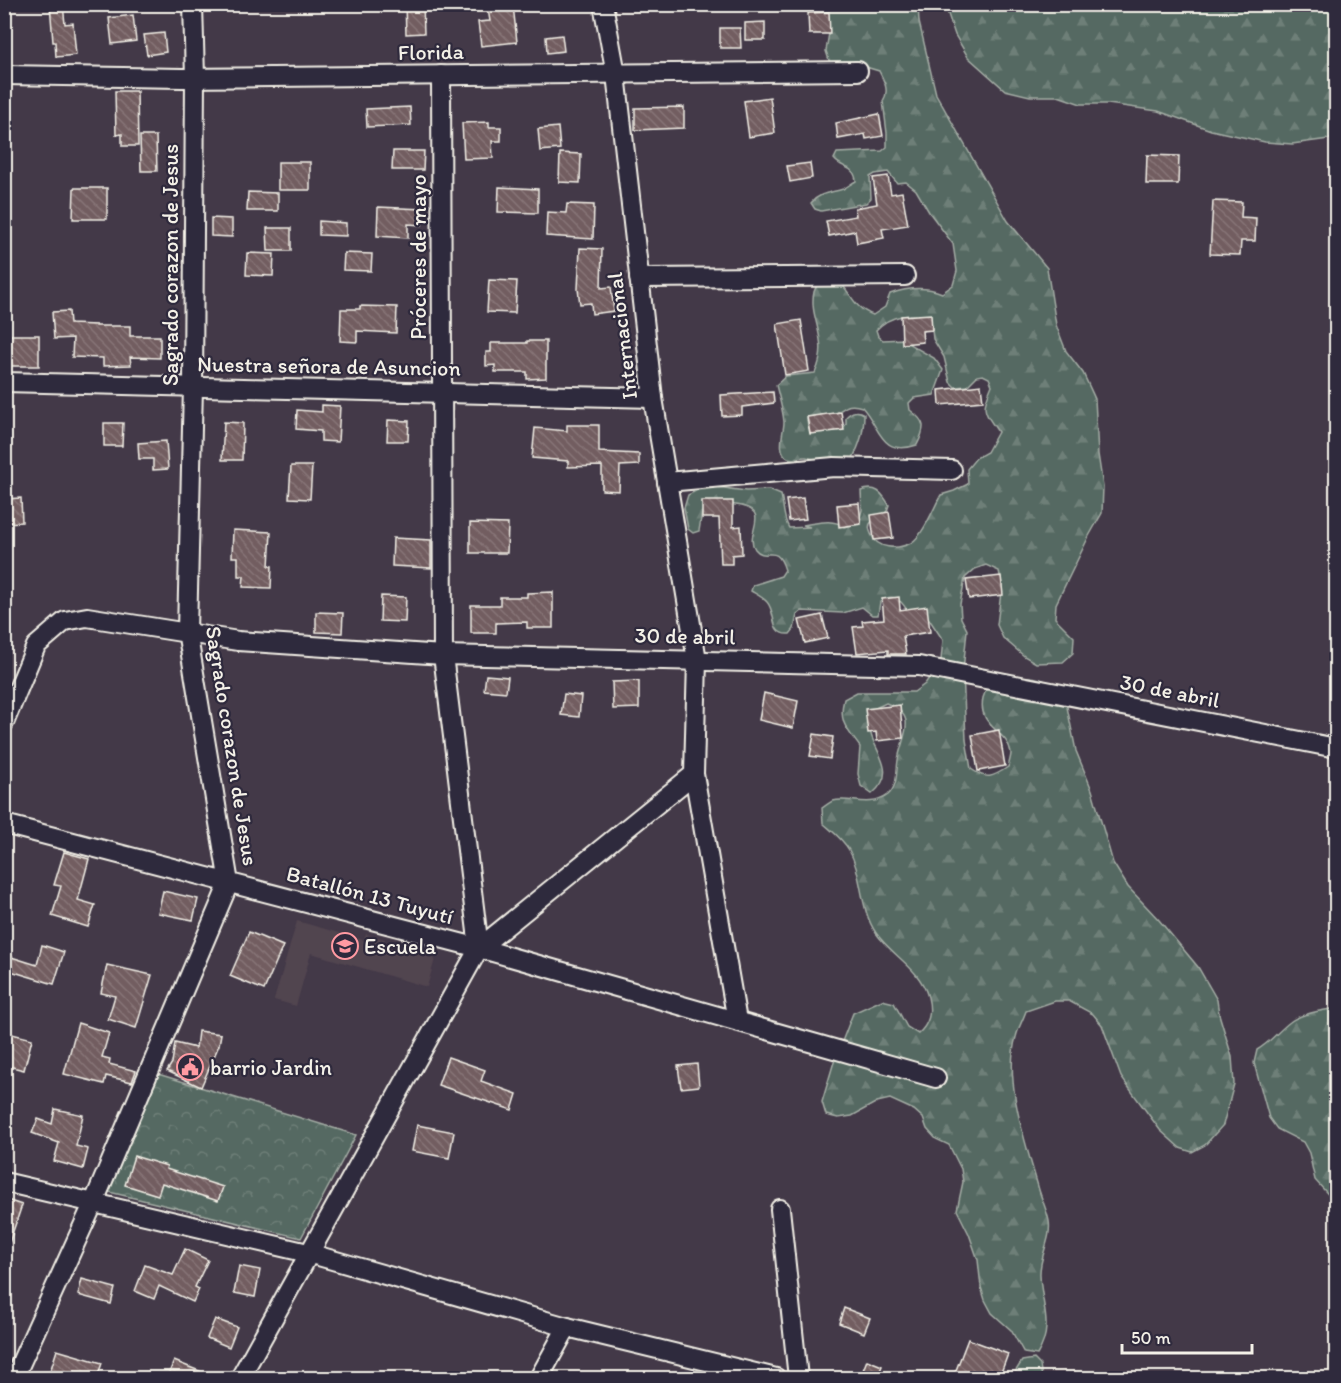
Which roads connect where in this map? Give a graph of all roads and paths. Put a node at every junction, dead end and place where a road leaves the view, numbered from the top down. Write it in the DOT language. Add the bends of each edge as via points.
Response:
graph roads {
  1 [pos="193,4"];
  2 [pos="603,4"];
  3 [pos="858,71"];
  4 [pos="616,74"];
  5 [pos="4,75"];
  6 [pos="441,75"];
  7 [pos="195,78"];
  8 [pos="905,276"];
  9 [pos="639,278"];
  10 [pos="4,382"];
  11 [pos="193,387"];
  12 [pos="442,393"];
  13 [pos="653,398"];
  14 [pos="952,470"];
  15 [pos="667,482"];
  16 [pos="187,631"];
  17 [pos="443,655"];
  18 [pos="697,660"];
  19 [pos="4,723"];
  20 [pos="1336,748"];
  21 [pos="694,774"];
  22 [pos="4,824"];
  23 [pos="229,883"];
  24 [pos="479,948"];
  25 [pos="737,1022"];
  26 [pos="936,1078"];
  27 [pos="4,1182"];
  28 [pos="93,1203"];
  29 [pos="780,1209"];
  30 [pos="308,1253"];
  31 [pos="567,1327"];
  32 [pos="14,1378"];
  33 [pos="240,1378"];
  34 [pos="539,1378"];
  35 [pos="776,1378"];
  36 [pos="798,1378"];
  1 -- 7 [label="street, Sagrado corazon de Jesus"];
  2 -- 4 [label="street, Internacional"];
  3 -- 4 [label="street, Florida"];
  4 -- 6 [label="street, Florida"];
  4 -- 9 [label="street, Internacional"];
  5 -- 7 [label="street, Florida"];
  6 -- 7 [label="street, Florida"];
  6 -- 12 [label="street, Próceres de mayo"];
  7 -- 11 [label="street, Sagrado corazon de Jesus"];
  8 -- 9 [label="street"];
  9 -- 13 [label="street, Internacional"];
  10 -- 11 [label="street, Nuestra señora de Asuncion"];
  11 -- 12 [label="street, Nuestra señora de Asuncion"];
  11 -- 16 [label="street, Sagrado corazon de Jesus"];
  12 -- 13 [label="street, Nuestra señora de Asuncion"];
  12 -- 17 [label="street, Próceres de mayo"];
  13 -- 15 [label="street, Internacional"];
  14 -- 15 [label="street" via="834,467"];
  15 -- 18 [label="street, Internacional"];
  16 -- 17 [label="street, 30 de abril" via="238,641"];
  16 -- 19 [label="street, 30 de abril" via="87,617 66,621 36,646"];
  16 -- 23 [label="street, Sagrado corazon de Jesus"];
  17 -- 18 [label="street, 30 de abril"];
  17 -- 24 [label="street, Próceres de mayo"];
  18 -- 20 [label="street, 30 de abril" via="920,666"];
  18 -- 21 [label="street, Internacional"];
  21 -- 24 [label="street"];
  21 -- 25 [label="street, Internacional"];
  22 -- 23 [label="street, Batallón 13 Tuyutí"];
  23 -- 24 [label="street, Batallón 13 Tuyutí"];
  23 -- 28 [label="street, Sagrado corazon de Jesus"];
  24 -- 25 [label="street, Batallón 13 Tuyutí"];
  24 -- 30 [label="street"];
  25 -- 26 [label="street, Batallón 13 Tuyutí"];
  27 -- 28 [label="street"];
  28 -- 30 [label="street"];
  28 -- 32 [label="street, Sagrado corazon de Jesus"];
  29 -- 36 [label="street"];
  30 -- 31 [label="street"];
  30 -- 33 [label="street"];
  31 -- 34 [label="street"];
  31 -- 35 [label="street"];
}
